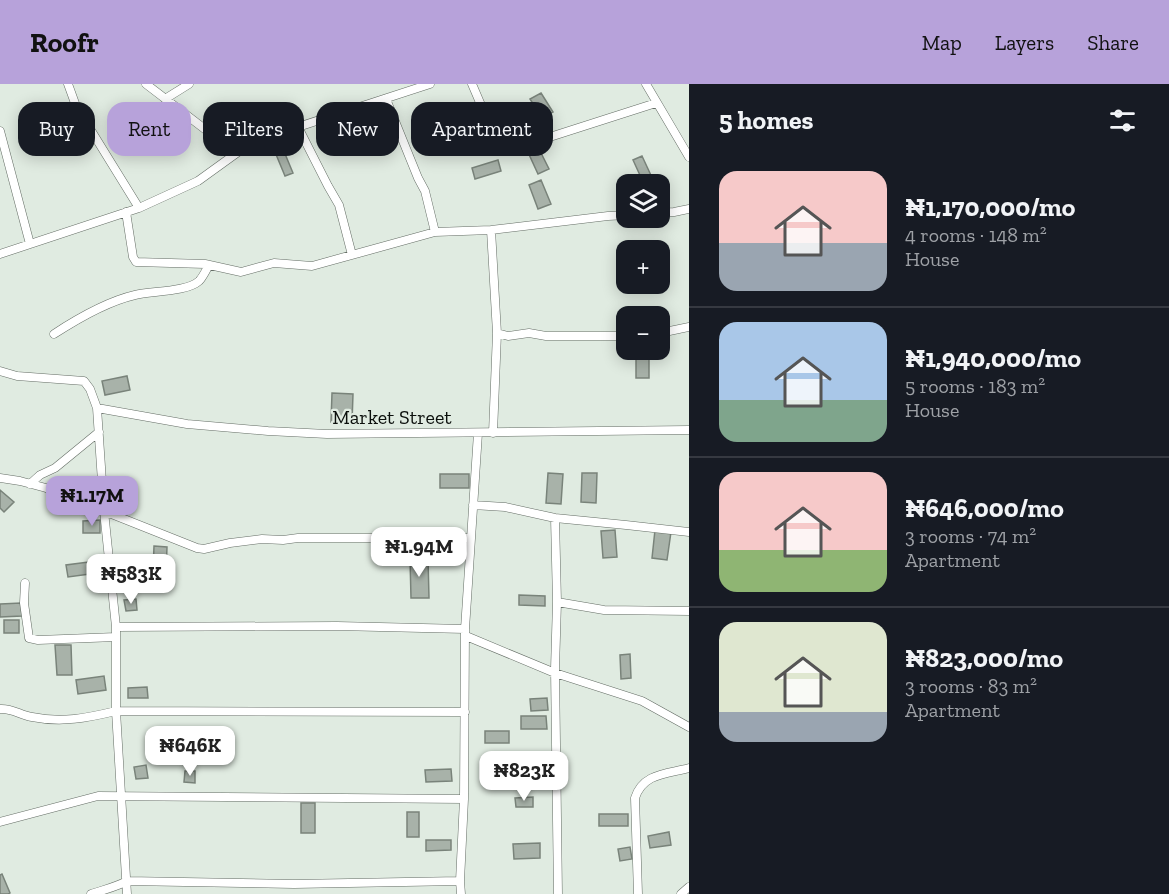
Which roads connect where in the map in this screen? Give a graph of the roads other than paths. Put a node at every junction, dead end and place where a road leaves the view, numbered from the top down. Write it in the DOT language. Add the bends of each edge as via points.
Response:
graph roads {
  1 [pos="68,84"];
  2 [pos="146,84"];
  3 [pos="189,84"];
  4 [pos="430,84"];
  5 [pos="472,84"];
  6 [pos="646,84"];
  7 [pos="165,99"];
  8 [pos="386,99"];
  9 [pos="656,103"];
  10 [pos="304,125"];
  11 [pos="203,128"];
  12 [pos="0,131"];
  13 [pos="304,139"];
  14 [pos="232,156"];
  15 [pos="689,157"];
  16 [pos="139,208"];
  17 [pos="689,209"];
  18 [pos="126,212"];
  19 [pos="670,212"];
  20 [pos="616,216"];
  21 [pos="491,230"];
  22 [pos="435,232"];
  23 [pos="30,244"];
  24 [pos="0,254"];
  25 [pos="352,255"];
  26 [pos="209,265"];
  27 [pos="689,327"];
  28 [pos="670,331"];
  29 [pos="497,333"];
  30 [pos="54,334"];
  31 [pos="616,336"];
  32 [pos="0,371"];
  33 [pos="97,408"];
  34 [pos="689,430"];
  35 [pos="99,432"];
  36 [pos="478,433"];
  37 [pos="493,433"];
  38 [pos="0,478"];
  39 [pos="30,484"];
  40 [pos="473,505"];
  41 [pos="104,511"];
  42 [pos="555,518"];
  43 [pos="689,532"];
  44 [pos="471,538"];
  45 [pos="25,583"];
  46 [pos="556,602"];
  47 [pos="689,611"];
  48 [pos="116,627"];
  49 [pos="465,633"];
  50 [pos="116,637"];
  51 [pos="555,673"];
  52 [pos="0,709"];
  53 [pos="116,711"];
  54 [pos="465,712"];
  55 [pos="689,727"];
  56 [pos="689,768"];
  57 [pos="121,795"];
  58 [pos="464,799"];
  59 [pos="0,822"];
  60 [pos="127,881"];
  61 [pos="460,881"];
  62 [pos="689,887"];
  63 [pos="91,894"];
  64 [pos="127,894"];
  65 [pos="461,894"];
  66 [pos="558,894"];
  67 [pos="638,894"];
  68 [pos="681,894"];
  1 -- 16 [label="street" via="76,106"];
  2 -- 7 [label="street"];
  3 -- 7 [label="street"];
  4 -- 8 [label="street"];
  5 -- 9 [label="street" via="500,145 528,144"];
  6 -- 9 [label="street"];
  7 -- 11 [label="street"];
  8 -- 10 [label="street"];
  8 -- 22 [label="street" via="425,191"];
  9 -- 15 [label="street"];
  12 -- 23 [label="street"];
  13 -- 25 [label="street" via="339,205"];
  14 -- 16 [label="street" via="198,181"];
  16 -- 18 [label="street"];
  17 -- 19 [label="street"];
  18 -- 23 [label="street"];
  18 -- 26 [label="street" via="136,262"];
  20 -- 21 [label="street"];
  21 -- 22 [label="street"];
  21 -- 29 [label="street"];
  22 -- 25 [label="street"];
  23 -- 24 [label="street"];
  25 -- 26 [label="street" via="312,266 273,263 241,272"];
  26 -- 30 [label="street" via="199,282 185,288 134,295 90,313"];
  27 -- 28 [label="street"];
  29 -- 31 [label="street"];
  29 -- 37 [label="street"];
  32 -- 33 [label="street" via="84,381"];
  33 -- 35 [label="street"];
  33 -- 36 [label="street, Market Street" via="187,424 268,431"];
  34 -- 37 [label="street, Market Street"];
  35 -- 39 [label="street"];
  35 -- 41 [label="street"];
  36 -- 37 [label="street, Market Street"];
  36 -- 40 [label="street"];
  38 -- 39 [label="street"];
  39 -- 41 [label="street"];
  40 -- 42 [label="street" via="505,507"];
  40 -- 44 [label="street"];
  41 -- 44 [label="street" via="204,549 262,539"];
  41 -- 48 [label="street"];
  42 -- 43 [label="street"];
  42 -- 46 [label="street"];
  44 -- 49 [label="street"];
  45 -- 50 [label="street" via="29,638"];
  46 -- 47 [label="street" via="604,610"];
  46 -- 51 [label="street"];
  48 -- 49 [label="street" via="337,626"];
  48 -- 50 [label="street"];
  49 -- 51 [label="street"];
  49 -- 54 [label="street"];
  50 -- 53 [label="street"];
  51 -- 55 [label="street" via="642,701"];
  51 -- 66 [label="street"];
  52 -- 53 [label="street" via="55,720 86,719"];
  53 -- 54 [label="street"];
  53 -- 57 [label="street"];
  54 -- 58 [label="street"];
  56 -- 67 [label="street" via="650,778 638,790"];
  57 -- 58 [label="street"];
  57 -- 59 [label="street" via="98,795"];
  57 -- 60 [label="street"];
  58 -- 61 [label="street"];
  60 -- 61 [label="street" via="294,885"];
  60 -- 63 [label="street"];
  60 -- 64 [label="street"];
  61 -- 65 [label="street"];
  62 -- 68 [label="street"];
}
